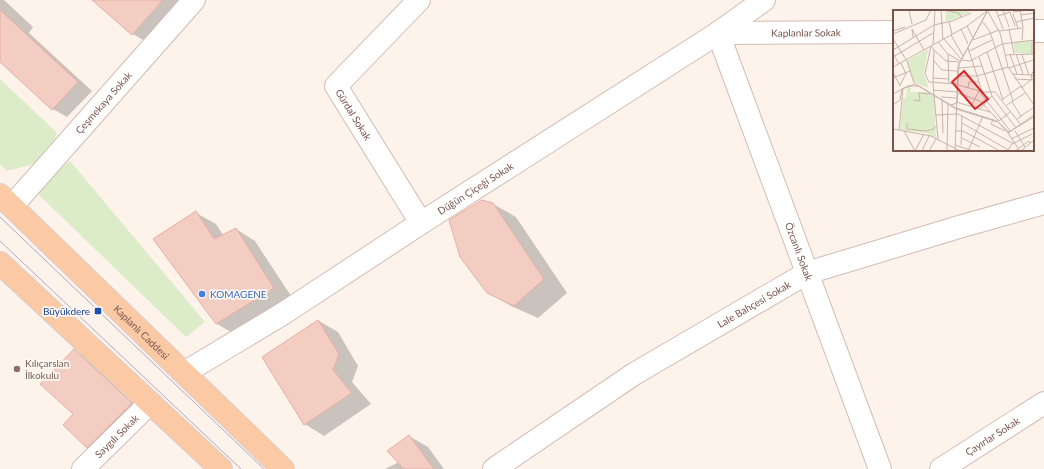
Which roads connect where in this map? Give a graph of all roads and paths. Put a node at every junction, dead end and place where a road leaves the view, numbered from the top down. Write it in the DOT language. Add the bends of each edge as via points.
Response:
graph roads {
  1 [pos="194,0"];
  2 [pos="419,0"];
  3 [pos="764,0"];
  4 [pos="893,32"];
  5 [pos="718,33"];
  6 [pos="6,200"];
  7 [pos="1044,203"];
  8 [pos="422,222"];
  9 [pos="0,263"];
  10 [pos="807,273"];
  11 [pos="184,373"];
  12 [pos="150,403"];
  13 [pos="1044,403"];
  14 [pos="83,469"];
  15 [pos="221,469"];
  16 [pos="283,469"];
  17 [pos="494,469"];
  18 [pos="880,469"];
  19 [pos="941,469"];
  1 -- 6 [label="street, Çeşmekaya Sokak"];
  2 -- 8 [label="street, Gürdal Sokak" via="336,86"];
  3 -- 5 [label="street, Düğün Çiçeği Sokak"];
  4 -- 5 [label="street, Kaplanlar Sokak"];
  5 -- 8 [label="street, Düğün Çiçeği Sokak"];
  5 -- 10 [label="street, Özcanlı Sokak"];
  6 -- 11 [label="main road, Kaplanlı Caddesi"];
  7 -- 10 [label="street, Lale Bahçesi Sokak"];
  8 -- 11 [label="street, Düğün Çiçeği Sokak" via="284,313"];
  9 -- 12 [label="main road"];
  10 -- 17 [label="street, Lale Bahçesi Sokak" via="634,374"];
  10 -- 18 [label="street, Özcanlı Sokak"];
  11 -- 16 [label="main road, Kaplanlı Caddesi"];
  12 -- 14 [label="street, Saygılı Sokak"];
  12 -- 15 [label="main road"];
  13 -- 19 [label="street, Çayırlar Sokak"];
}
